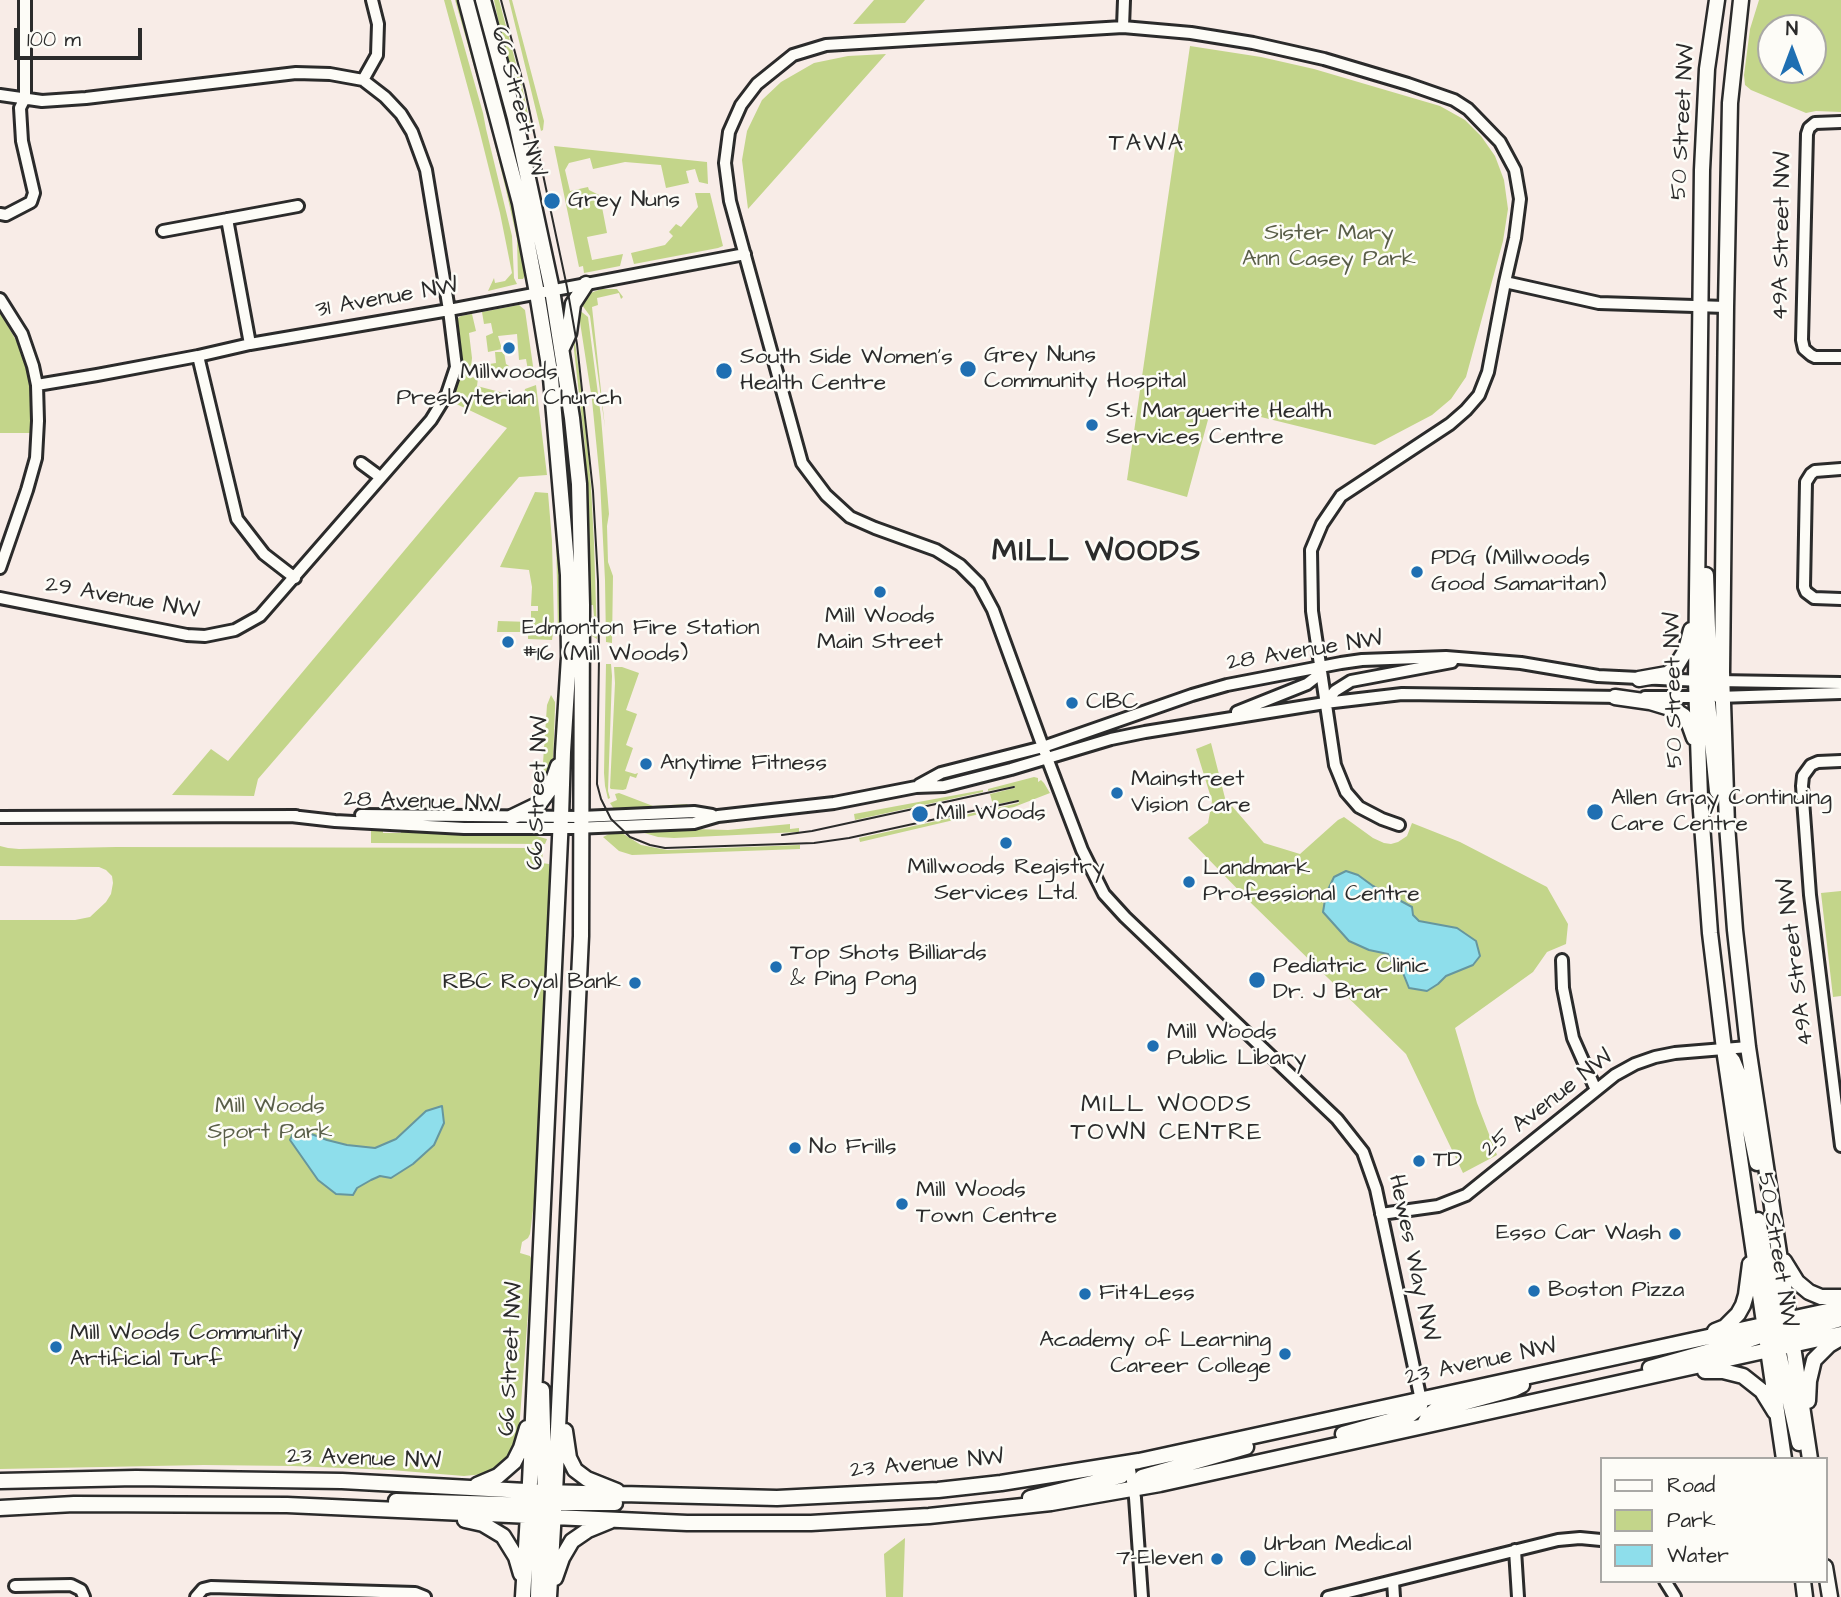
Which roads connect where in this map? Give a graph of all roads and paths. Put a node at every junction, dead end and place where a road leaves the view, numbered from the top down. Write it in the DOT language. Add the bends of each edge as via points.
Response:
graph roads {
  1 [pos="25,0"];
  2 [pos="372,0"];
  3 [pos="466,0"];
  4 [pos="484,0"];
  5 [pos="1124,0"];
  6 [pos="1717,0"];
  7 [pos="1735,0"];
  8 [pos="1741,0"];
  9 [pos="1123,27"];
  10 [pos="1736,38"];
  11 [pos="363,80"];
  12 [pos="0,95"];
  13 [pos="25,98"];
  14 [pos="1841,122"];
  15 [pos="298,206"];
  16 [pos="0,214"];
  17 [pos="227,219"];
  18 [pos="163,231"];
  19 [pos="745,254"];
  20 [pos="1505,282"];
  21 [pos="586,284"];
  22 [pos="552,290"];
  23 [pos="537,293"];
  24 [pos="0,299"];
  25 [pos="1700,306"];
  26 [pos="1726,307"];
  27 [pos="449,310"];
  28 [pos="250,344"];
  29 [pos="562,349"];
  30 [pos="198,356"];
  31 [pos="1841,357"];
  32 [pos="37,385"];
  33 [pos="360,463"];
  34 [pos="1841,469"];
  35 [pos="380,477"];
  36 [pos="1698,511"];
  37 [pos="0,568"];
  38 [pos="295,578"];
  39 [pos="1697,580"];
  40 [pos="0,598"];
  41 [pos="1841,599"];
  42 [pos="1474,658"];
  43 [pos="1321,667"];
  44 [pos="1639,679"];
  45 [pos="1841,683"];
  46 [pos="1709,689"];
  47 [pos="1841,693"];
  48 [pos="1615,697"];
  49 [pos="566,702"];
  50 [pos="1325,703"];
  51 [pos="1215,721"];
  52 [pos="1043,747"];
  53 [pos="562,751"];
  54 [pos="1698,753"];
  55 [pos="1047,758"];
  56 [pos="1841,761"];
  57 [pos="916,787"];
  58 [pos="291,816"];
  59 [pos="0,817"];
  60 [pos="512,817"];
  61 [pos="572,822"];
  62 [pos="1399,825"];
  63 [pos="1562,960"];
  64 [pos="1748,1047"];
  65 [pos="1724,1049"];
  66 [pos="1596,1090"];
  67 [pos="1841,1146"];
  68 [pos="1739,1157"];
  69 [pos="1772,1204"];
  70 [pos="1381,1214"];
  71 [pos="1778,1251"];
  72 [pos="1753,1252"];
  73 [pos="1841,1297"];
  74 [pos="1841,1308"];
  75 [pos="1841,1319"];
  76 [pos="1779,1335"];
  77 [pos="1841,1336"];
  78 [pos="1692,1341"];
  79 [pos="534,1362"];
  80 [pos="1679,1370"];
  81 [pos="1551,1372"];
  82 [pos="1599,1388"];
  83 [pos="559,1395"];
  84 [pos="1422,1400"];
  85 [pos="532,1413"];
  86 [pos="1778,1416"];
  87 [pos="1423,1426"];
  88 [pos="1296,1427"];
  89 [pos="1806,1433"];
  90 [pos="1295,1453"];
  91 [pos="1784,1457"];
  92 [pos="1802,1457"];
  93 [pos="1810,1457"];
  94 [pos="1129,1463"];
  95 [pos="0,1481"];
  96 [pos="465,1487"];
  97 [pos="1133,1489"];
  98 [pos="624,1494"];
  99 [pos="777,1498"];
  100 [pos="542,1504"];
  101 [pos="0,1508"];
  102 [pos="361,1508"];
  103 [pos="989,1510"];
  104 [pos="426,1511"];
  105 [pos="614,1519"];
  106 [pos="1600,1540"];
  107 [pos="1516,1550"];
  108 [pos="1827,1579"];
  109 [pos="1393,1581"];
  110 [pos="15,1586"];
  111 [pos="523,1590"];
  112 [pos="314,1593"];
  113 [pos="198,1594"];
  114 [pos="545,1594"];
  115 [pos="84,1597"];
  116 [pos="425,1597"];
  117 [pos="1142,1597"];
  118 [pos="1328,1597"];
  119 [pos="1394,1597"];
  120 [pos="1518,1597"];
  121 [pos="1830,1597"];
  1 -- 13 [label="street"];
  2 -- 11 [label="street" via="378,24 377,55"];
  3 -- 23 [label="main road, 66 Street NW" via="520,203"];
  4 -- 22 [label="main road, 66 Street NW"];
  5 -- 9 [label="street"];
  6 -- 25 [label="main road, 50 Street NW" via="1707,69"];
  7 -- 10 [label="main road"];
  8 -- 10 [label="main road, 50 Street NW"];
  9 -- 19 [label="street, Hewes Way NW" via="826,45 793,55 757,83 729,132 725,163"];
  9 -- 20 [label="street, Hewes Way NW" via="1191,33 1324,59 1461,104 1500,142 1515,170 1520,199"];
  10 -- 26 [label="main road, 50 Street NW" via="1730,103"];
  11 -- 13 [label="street" via="296,74 86,98"];
  11 -- 27 [label="street, 29 Avenue NW" via="385,97 412,132 426,170"];
  12 -- 13 [label="street"];
  13 -- 16 [label="street" via="20,108 22,141 34,193 31,202"];
  14 -- 31 [label="street, 49A Street NW" via="1818,122 1809,128 1806,139 1802,340 1807,353 1815,357"];
  15 -- 17 [label="street"];
  17 -- 18 [label="street"];
  17 -- 28 [label="street"];
  19 -- 21 [label="street, 31 Avenue NW"];
  19 -- 52 [label="street, Hewes Way NW" via="802,463 850,517 936,550 979,584 993,610"];
  20 -- 25 [label="street" via="1599,303"];
  20 -- 43 [label="street, Hewes Way NW" via="1488,372 1479,395 1450,424 1341,496 1322,524 1311,550 1310,579"];
  21 -- 22 [label="street, 31 Avenue NW"];
  21 -- 29 [label="main road" via="573,306"];
  22 -- 23 [label="street, 31 Avenue NW"];
  22 -- 29 [label="main road, 66 Street NW"];
  23 -- 27 [label="street, 31 Avenue NW"];
  23 -- 49 [label="main road, 66 Street NW" via="551,378 566,543"];
  24 -- 32 [label="street" via="22,334"];
  25 -- 26 [label="street"];
  25 -- 36 [label="main road, 50 Street NW"];
  26 -- 46 [label="main road, 50 Street NW"];
  27 -- 28 [label="street, 31 Avenue NW"];
  27 -- 35 [label="street, 29 Avenue NW" via="456,367 447,394"];
  28 -- 30 [label="street, 31 Avenue NW"];
  29 -- 61 [label="main road, 66 Street NW" via="579,484 583,628"];
  30 -- 32 [label="street, 31 Avenue NW"];
  30 -- 38 [label="street" via="237,519 264,554"];
  32 -- 37 [label="street" via="36,458"];
  33 -- 35 [label="street"];
  34 -- 41 [label="street" via="1819,470 1808,478 1804,587 1818,599"];
  35 -- 38 [label="street, 29 Avenue NW"];
  36 -- 39 [label="main road, 50 Street NW"];
  36 -- 46 [label="main road" via="1706,569"];
  38 -- 40 [label="street, 29 Avenue NW" via="260,616 228,632 205,636"];
  39 -- 44 [label="main road" via="1686,650 1667,674"];
  39 -- 46 [label="main road, 50 Street NW"];
  42 -- 43 [label="street, 28 Avenue NW" via="1362,660"];
  42 -- 44 [label="street, 28 Avenue NW"];
  42 -- 50 [label="street" via="1351,681"];
  43 -- 50 [label="street, Hewes Way NW"];
  43 -- 51 [label="street" via="1307,684"];
  43 -- 52 [label="street, 28 Avenue NW" via="1192,695"];
  44 -- 46 [label="street, 28 Avenue NW"];
  45 -- 46 [label="street, 28 Avenue NW"];
  46 -- 47 [label="street, 28 Avenue NW"];
  46 -- 48 [label="street, 28 Avenue NW"];
  46 -- 54 [label="main road, 50 Street NW"];
  46 -- 64 [label="main road, 50 Street NW"];
  48 -- 50 [label="street, 28 Avenue NW" via="1402,694"];
  48 -- 54 [label="main road" via="1650,702 1680,713 1689,724"];
  49 -- 53 [label="main road, 66 Street NW"];
  49 -- 61 [label="main road" via="572,716"];
  50 -- 51 [label="street, 28 Avenue NW"];
  50 -- 62 [label="street, Hewes Way NW" via="1335,765 1346,792 1359,807"];
  51 -- 55 [label="street, 28 Avenue NW" via="1111,739"];
  52 -- 55 [label="street, Hewes Way NW"];
  52 -- 57 [label="street, 28 Avenue NW" via="941,773"];
  53 -- 60 [label="main road" via="544,799"];
  53 -- 61 [label="main road, 66 Street NW"];
  54 -- 65 [label="main road, 50 Street NW" via="1710,933"];
  55 -- 57 [label="street, 28 Avenue NW" via="944,786"];
  55 -- 70 [label="street, Hewes Way NW" via="1104,894 1349,1133 1370,1169"];
  56 -- 67 [label="street, 49A Street NW" via="1814,763 1801,786"];
  57 -- 61 [label="street, 28 Avenue NW" via="694,823"];
  58 -- 59 [label="street, 28 Avenue NW"];
  58 -- 60 [label="street, 28 Avenue NW"];
  58 -- 61 [label="street, 28 Avenue NW" via="464,828"];
  60 -- 61 [label="street, 28 Avenue NW"];
  61 -- 79 [label="main road, 66 Street NW"];
  61 -- 83 [label="main road, 66 Street NW" via="578,1012"];
  63 -- 66 [label="street" via="1573,1038"];
  64 -- 65 [label="street, 25 Avenue NW"];
  64 -- 69 [label="main road, 50 Street NW"];
  65 -- 66 [label="street, 25 Avenue NW" via="1655,1057 1615,1075"];
  65 -- 68 [label="main road, 50 Street NW"];
  65 -- 69 [label="main road" via="1738,1073 1755,1153"];
  66 -- 70 [label="street, 25 Avenue NW" via="1466,1195 1438,1206"];
  68 -- 72 [label="main road, 50 Street NW"];
  68 -- 76 [label="main road" via="1758,1220"];
  69 -- 71 [label="main road, 50 Street NW"];
  70 -- 84 [label="street, Hewes Way NW"];
  71 -- 73 [label="main road" via="1805,1290 1822,1297"];
  71 -- 76 [label="main road, 50 Street NW"];
  72 -- 76 [label="main road, 50 Street NW"];
  72 -- 78 [label="main road" via="1738,1314 1725,1327"];
  74 -- 76 [label="main road, 23 Avenue NW"];
  75 -- 76 [label="main road"];
  76 -- 77 [label="main road, 23 Avenue NW"];
  76 -- 78 [label="main road, 23 Avenue NW"];
  76 -- 80 [label="main road, 23 Avenue NW"];
  76 -- 82 [label="main road" via="1624,1375"];
  76 -- 86 [label="main road, 50 Street NW"];
  76 -- 89 [label="main road, 50 Street NW"];
  76 -- 92 [label="main road"];
  77 -- 89 [label="main road" via="1814,1360 1807,1391"];
  78 -- 81 [label="main road, 23 Avenue NW"];
  79 -- 85 [label="main road, 66 Street NW"];
  79 -- 100 [label="main road" via="542,1382"];
  80 -- 82 [label="main road, 23 Avenue NW"];
  80 -- 86 [label="main road" via="1743,1376 1762,1391"];
  81 -- 84 [label="main road, 23 Avenue NW"];
  81 -- 87 [label="main road" via="1514,1389 1434,1411"];
  82 -- 87 [label="main road, 23 Avenue NW"];
  83 -- 98 [label="main road" via="565,1443 575,1470"];
  83 -- 100 [label="main road, 66 Street NW"];
  84 -- 87 [label="street, Hewes Way NW"];
  84 -- 88 [label="main road, 23 Avenue NW"];
  84 -- 90 [label="main road" via="1410,1415"];
  85 -- 96 [label="main road" via="514,1462 498,1476"];
  85 -- 100 [label="main road, 66 Street NW"];
  86 -- 91 [label="main road, 50 Street NW"];
  87 -- 90 [label="main road, 23 Avenue NW"];
  88 -- 94 [label="main road, 23 Avenue NW"];
  88 -- 97 [label="main road" via="1255,1444 1142,1477"];
  89 -- 93 [label="main road, 50 Street NW"];
  90 -- 97 [label="main road, 23 Avenue NW"];
  94 -- 97 [label="street"];
  94 -- 99 [label="main road, 23 Avenue NW" via="946,1489"];
  94 -- 103 [label="main road" via="1121,1476"];
  95 -- 96 [label="main road, 23 Avenue NW" via="267,1479"];
  96 -- 100 [label="main road, 23 Avenue NW"];
  97 -- 103 [label="main road, 23 Avenue NW"];
  97 -- 117 [label="street"];
  98 -- 99 [label="main road, 23 Avenue NW"];
  98 -- 100 [label="main road, 23 Avenue NW"];
  99 -- 100 [label="main road"];
  100 -- 102 [label="main road" via="415,1501"];
  100 -- 104 [label="main road, 23 Avenue NW"];
  100 -- 105 [label="main road, 23 Avenue NW"];
  100 -- 111 [label="main road, 66 Street NW"];
  100 -- 114 [label="main road, 66 Street NW"];
  101 -- 102 [label="main road, 23 Avenue NW" via="74,1504"];
  102 -- 104 [label="main road, 23 Avenue NW"];
  103 -- 105 [label="main road, 23 Avenue NW" via="811,1523"];
  104 -- 111 [label="main road" via="498,1531 516,1557"];
  105 -- 114 [label="main road" via="572,1541"];
  106 -- 107 [label="street" via="1571,1538"];
  107 -- 109 [label="street"];
  107 -- 120 [label="street"];
  108 -- 121 [label="main road"];
  109 -- 118 [label="street"];
  109 -- 119 [label="street"];
  110 -- 115 [label="street" via="71,1585"];
  112 -- 113 [label="street" via="211,1587"];
  112 -- 116 [label="street" via="415,1593"];
}
